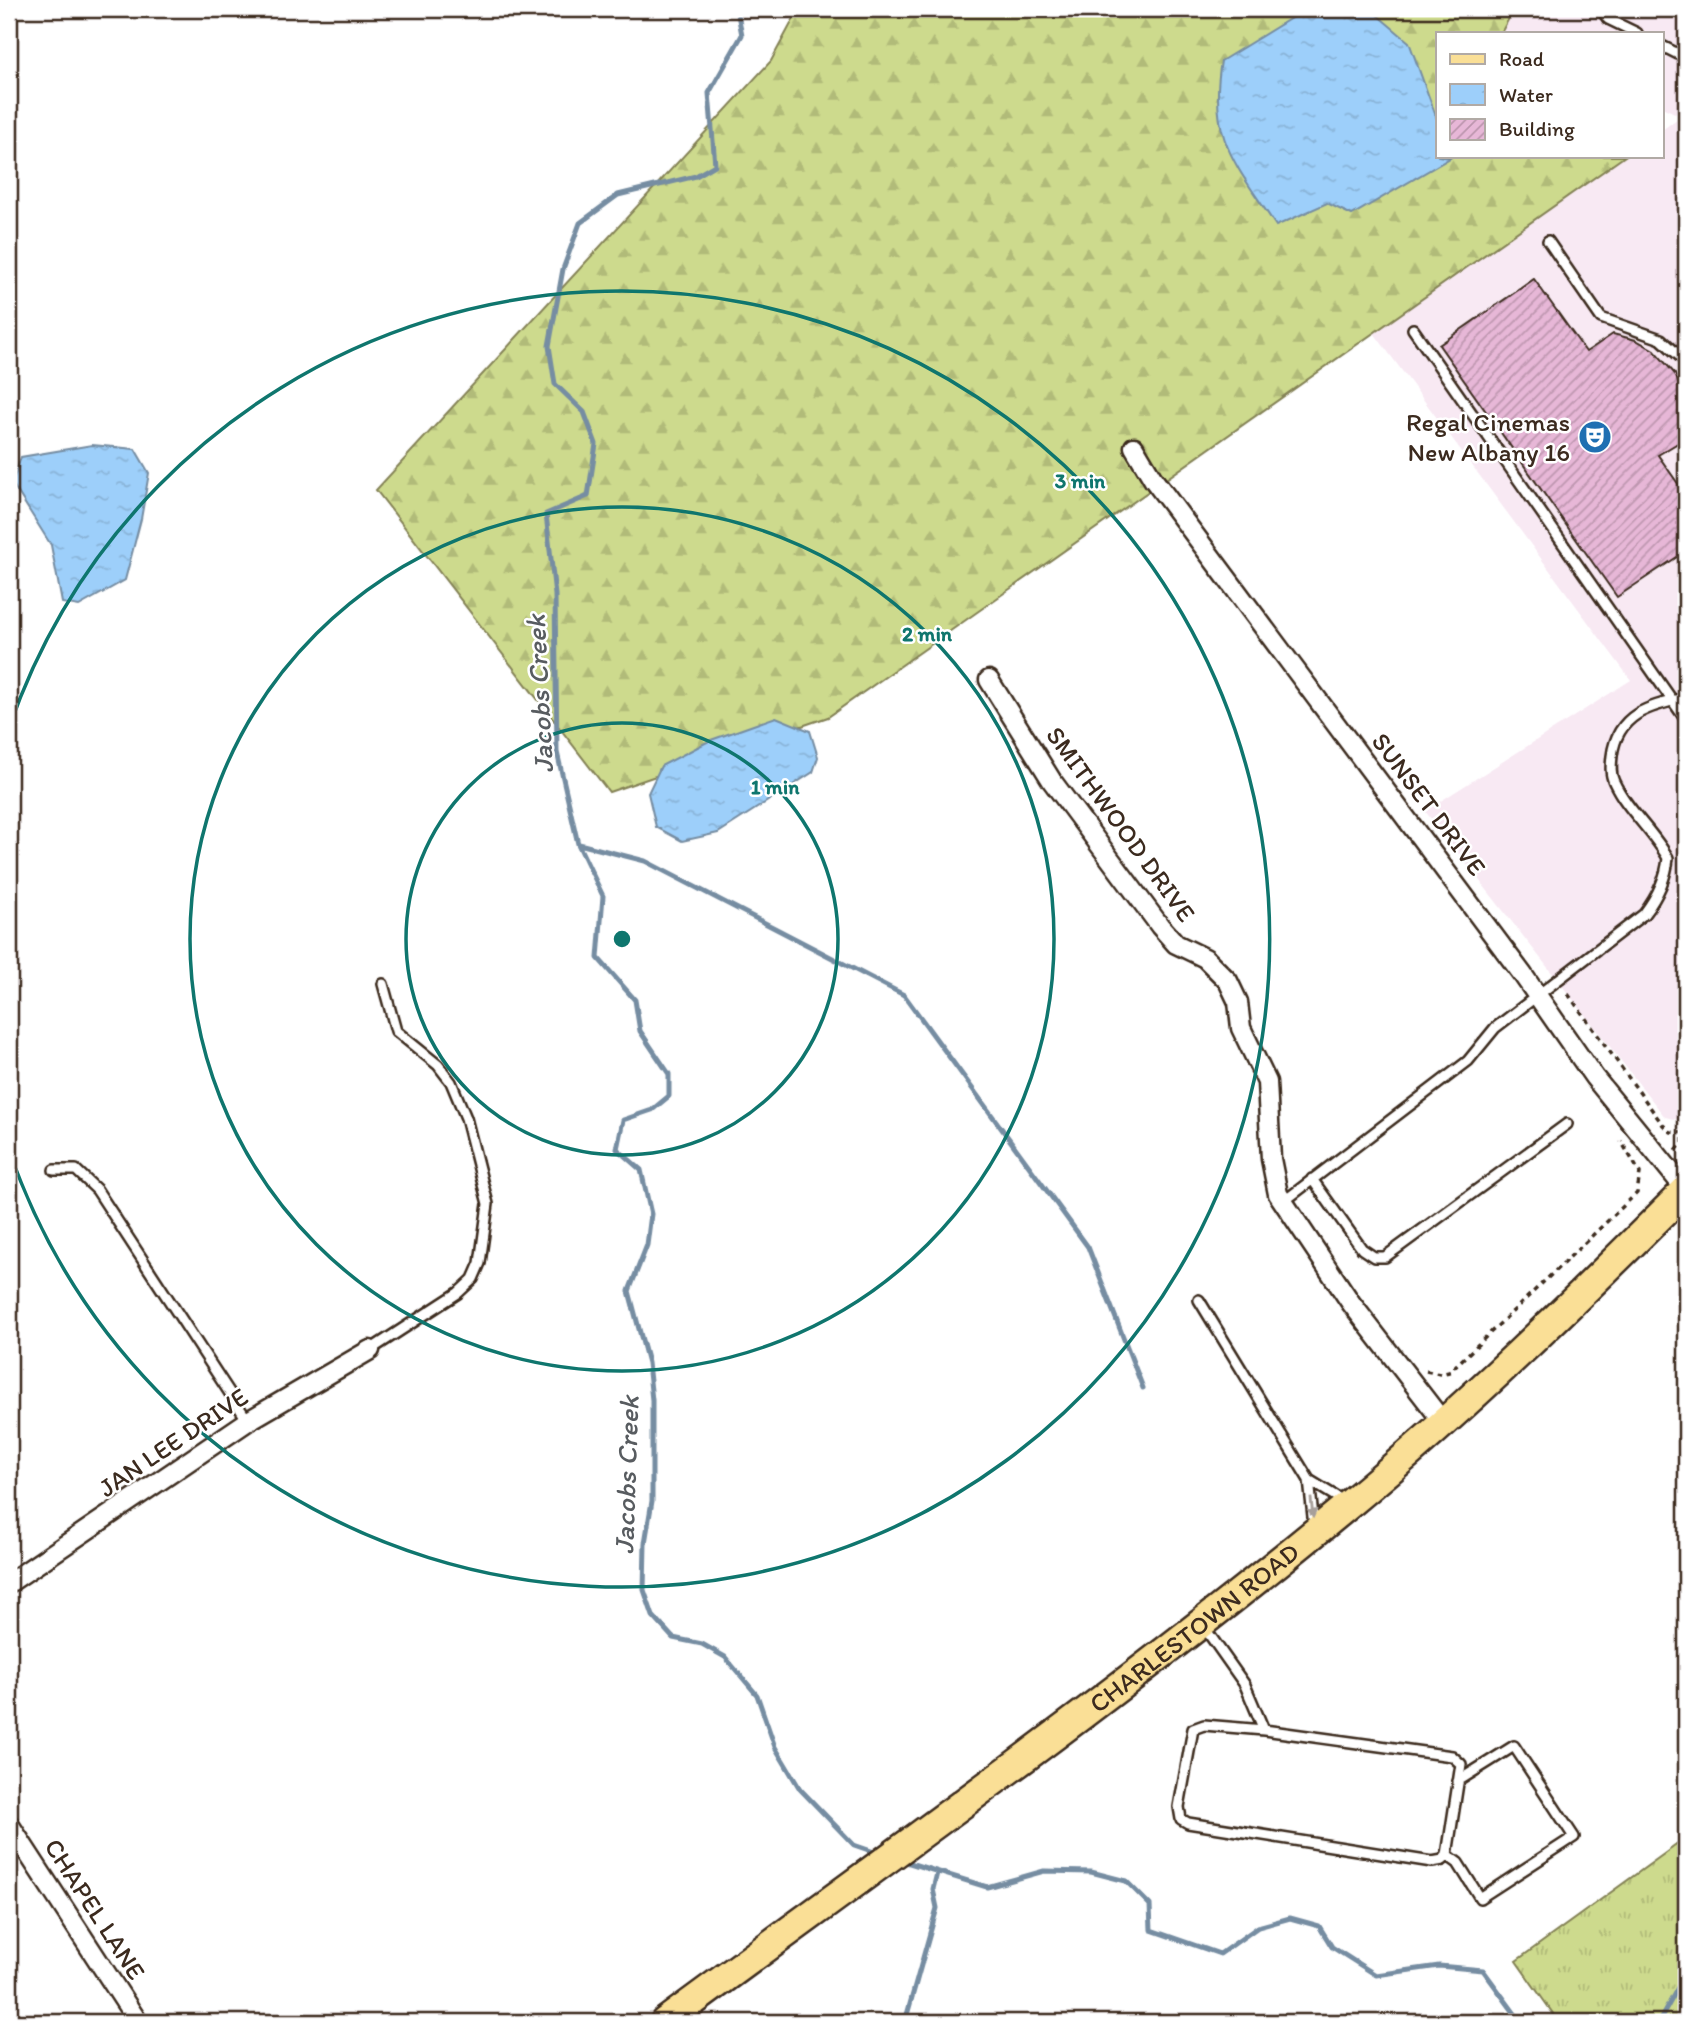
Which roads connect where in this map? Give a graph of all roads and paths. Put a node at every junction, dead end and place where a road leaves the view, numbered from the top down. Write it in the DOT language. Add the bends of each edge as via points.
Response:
graph roads {
  1 [pos="1601,9"];
  2 [pos="1635,32"];
  3 [pos="1664,47"];
  4 [pos="1686,58"];
  5 [pos="1548,241"];
  6 [pos="1413,329"];
  7 [pos="1686,362"];
  8 [pos="1134,447"];
  9 [pos="989,680"];
  10 [pos="1686,698"];
  11 [pos="1673,700"];
  12 [pos="1686,720"];
  13 [pos="383,984"];
  14 [pos="1568,994"];
  15 [pos="1539,996"];
  16 [pos="1567,1124"];
  17 [pos="1614,1132"];
  18 [pos="1686,1133"];
  19 [pos="54,1170"];
  20 [pos="1312,1179"];
  21 [pos="1686,1190"];
  22 [pos="1283,1202"];
  23 [pos="1199,1300"];
  24 [pos="370,1350"];
  25 [pos="1424,1369"];
  26 [pos="248,1420"];
  27 [pos="1443,1422"];
  28 [pos="1309,1480"];
  29 [pos="1349,1505"];
  30 [pos="1315,1533"];
  31 [pos="9,1583"];
  32 [pos="1201,1623"];
  33 [pos="1264,1730"];
  34 [pos="1458,1782"];
  35 [pos="9,1824"];
  36 [pos="1447,1855"];
  37 [pos="138,2022"];
  38 [pos="665,2022"];
  1 -- 2 [label="lane" via="1608,19"];
  3 -- 4 [label="lane"];
  5 -- 7 [label="lane" via="1601,318 1661,339"];
  6 -- 11 [label="lane"];
  8 -- 15 [label="street, SUNSET DRIVE"];
  9 -- 22 [label="street, SMITHWOOD DRIVE" via="1052,781 1160,926 1176,944 1205,958 1228,981 1238,1002 1241,1028 1267,1082 1272,1175"];
  10 -- 11 [label="lane"];
  11 -- 12 [label="lane"];
  11 -- 15 [label="lane" via="1647,708 1618,730 1611,769 1615,785 1668,858 1660,889 1644,914"];
  13 -- 24 [label="lane" via="396,1031 438,1065 451,1082 466,1118 488,1204 480,1263 473,1279"];
  14 -- 18 [label="path" via="1663,1125 1671,1132"];
  15 -- 20 [label="lane" via="1495,1028 1468,1061"];
  15 -- 21 [label="street, SUNSET DRIVE" via="1594,1077"];
  16 -- 20 [label="lane" via="1385,1257 1374,1257 1362,1249"];
  17 -- 25 [label="path" via="1638,1167 1639,1190 1450,1372"];
  19 -- 26 [label="lane" via="76,1170 97,1190"];
  20 -- 22 [label="lane"];
  21 -- 27 [label="main road, CHARLESTOWN ROAD"];
  22 -- 27 [label="street, SMITHWOOD DRIVE" via="1351,1303"];
  23 -- 28 [label="lane"];
  24 -- 26 [label="street, JAN LEE DRIVE"];
  26 -- 31 [label="street, JAN LEE DRIVE"];
  27 -- 29 [label="main road, CHARLESTOWN ROAD"];
  28 -- 29 [label="lane"];
  28 -- 30 [label="lane, one-way"];
  29 -- 30 [label="main road, CHARLESTOWN ROAD"];
  30 -- 32 [label="main road, CHARLESTOWN ROAD"];
  32 -- 33 [label="lane" via="1245,1685"];
  32 -- 38 [label="main road, CHARLESTOWN ROAD"];
  33 -- 34 [label="lane" via="1452,1756 1461,1765"];
  33 -- 36 [label="lane" via="1204,1725 1193,1729 1179,1807 1181,1819 1432,1862"];
  34 -- 36 [label="lane"];
  34 -- 36 [label="lane" via="1514,1746 1574,1837 1480,1898 1458,1863"];
  35 -- 37 [label="street, CHAPEL LANE"];
}
